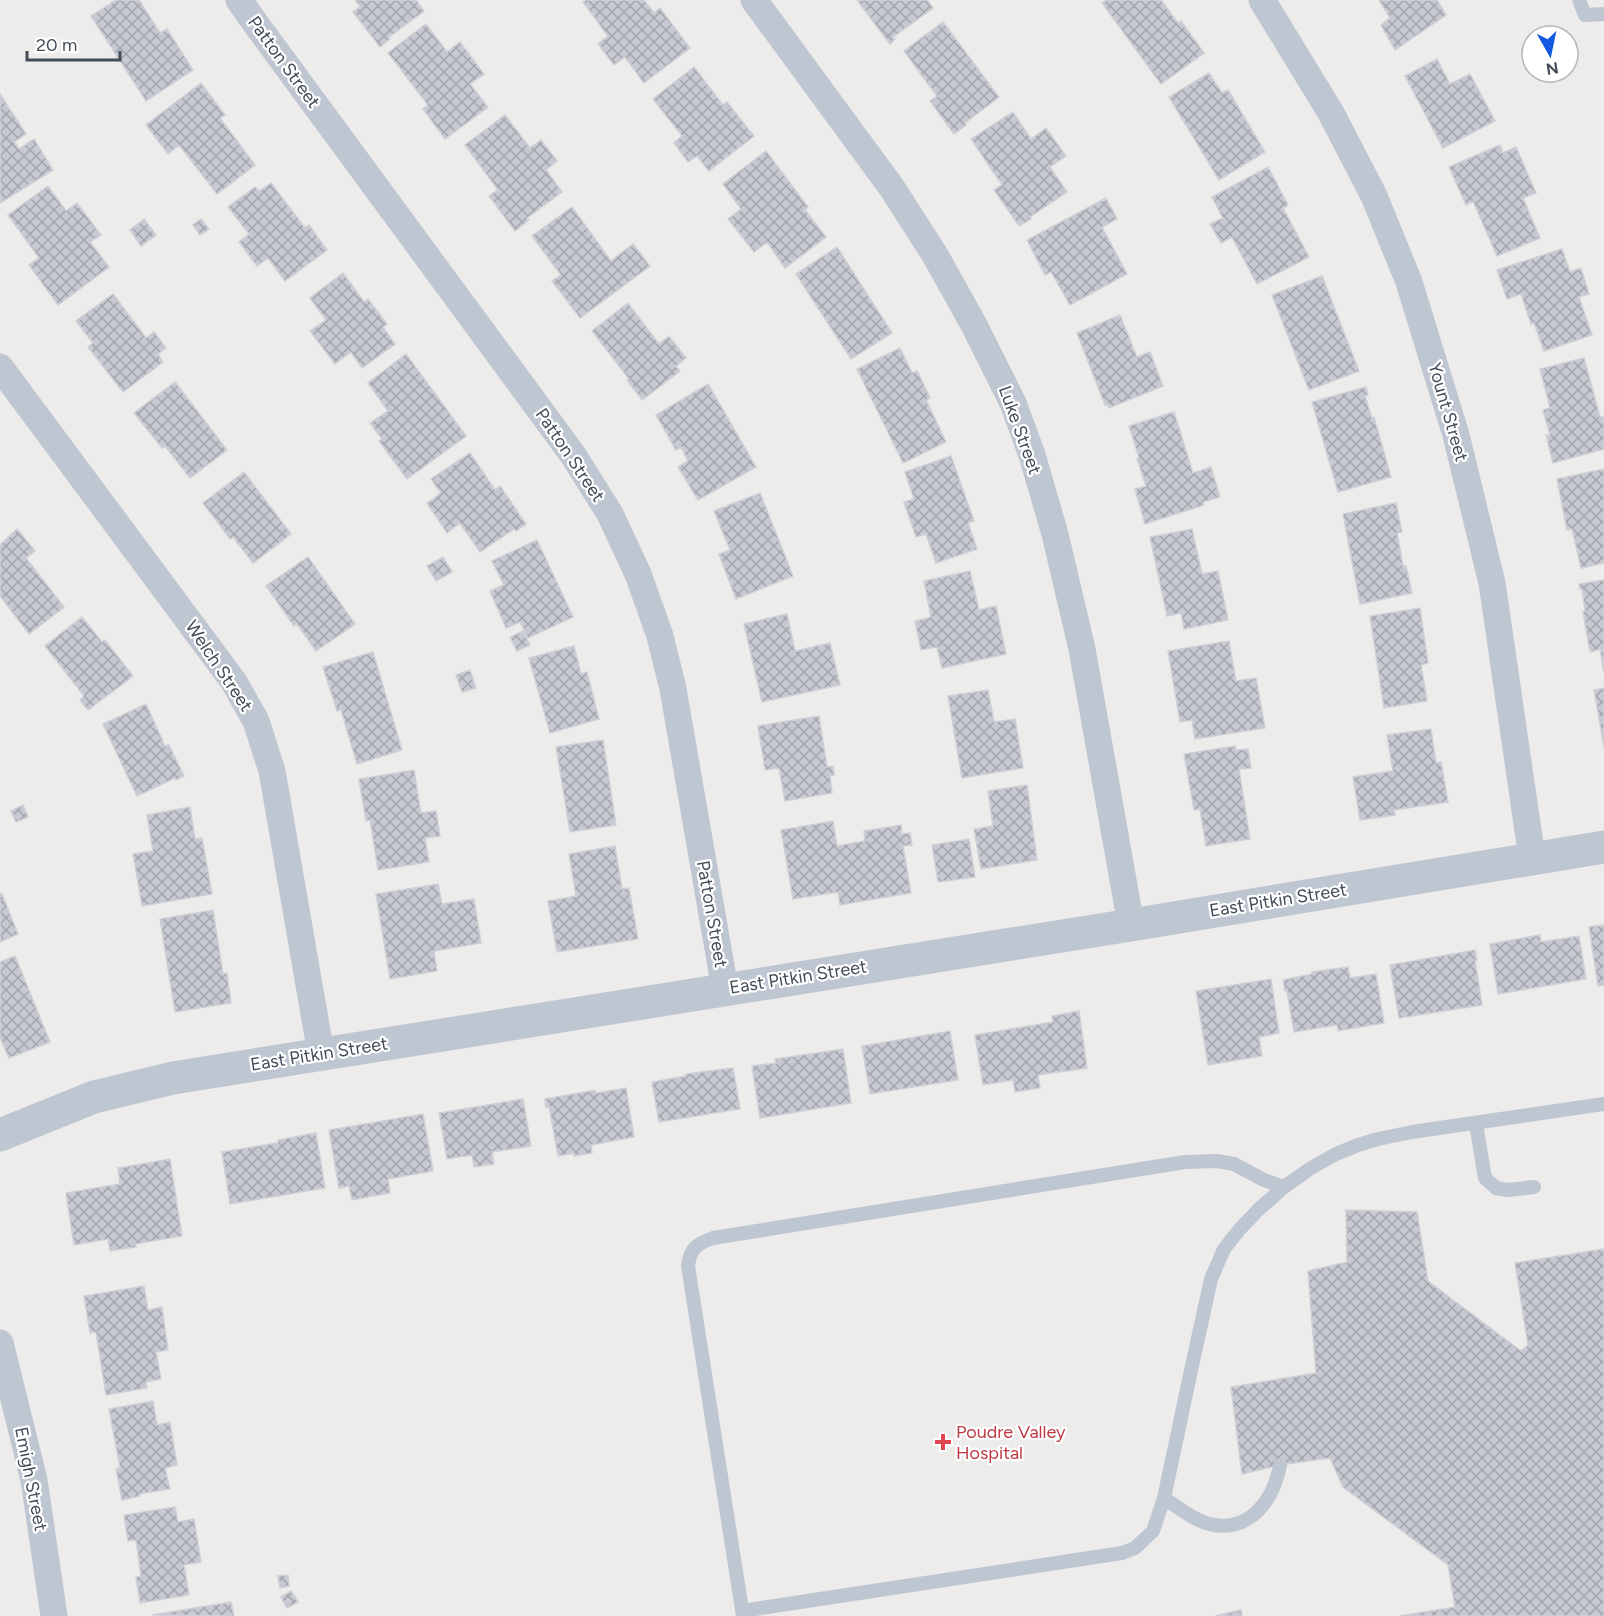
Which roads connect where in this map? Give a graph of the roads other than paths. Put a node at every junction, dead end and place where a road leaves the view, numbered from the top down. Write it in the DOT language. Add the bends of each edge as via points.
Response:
graph roads {
  1 [pos="239,0"];
  2 [pos="754,0"];
  3 [pos="1262,0"];
  4 [pos="1579,0"];
  5 [pos="1604,14"];
  6 [pos="0,367"];
  7 [pos="1604,847"];
  8 [pos="1532,858"];
  9 [pos="1131,925"];
  10 [pos="724,989"];
  11 [pos="321,1054"];
  12 [pos="1604,1104"];
  13 [pos="1476,1124"];
  14 [pos="0,1134"];
  15 [pos="1284,1187"];
  16 [pos="1534,1187"];
  17 [pos="0,1343"];
  18 [pos="1280,1465"];
  19 [pos="1164,1498"];
  20 [pos="743,1613"];
  21 [pos="54,1616"];
  1 -- 10 [label="street, Patton Street" via="573,455 610,514 638,574 674,689"];
  2 -- 9 [label="street, Luke Street" via="892,188 975,324 1013,403 1055,534 1082,649"];
  3 -- 8 [label="street, Yount Street" via="1331,113 1374,196 1409,282 1456,435 1492,583"];
  4 -- 5 [label="lane" via="1585,15"];
  6 -- 11 [label="street, Welch Street" via="234,682 256,721 272,771"];
  7 -- 8 [label="street, East Pitkin Street"];
  8 -- 9 [label="street, East Pitkin Street"];
  9 -- 10 [label="street, East Pitkin Street"];
  10 -- 11 [label="street, East Pitkin Street"];
  11 -- 14 [label="street, East Pitkin Street" via="173,1078 82,1102"];
  12 -- 13 [label="lane"];
  13 -- 15 [label="lane" via="1412,1132 1358,1145 1311,1168"];
  13 -- 16 [label="lane" via="1485,1178 1496,1188"];
  15 -- 19 [label="lane" via="1239,1230 1224,1249 1211,1279"];
  15 -- 20 [label="lane" via="1234,1164 1185,1162 713,1238 694,1248 688,1266"];
  17 -- 21 [label="street, Emigh Street" via="34,1480"];
  18 -- 19 [label="lane" via="1264,1505 1240,1523 1212,1525"];
  19 -- 20 [label="lane" via="1153,1531 1135,1548 1122,1553"];
}
